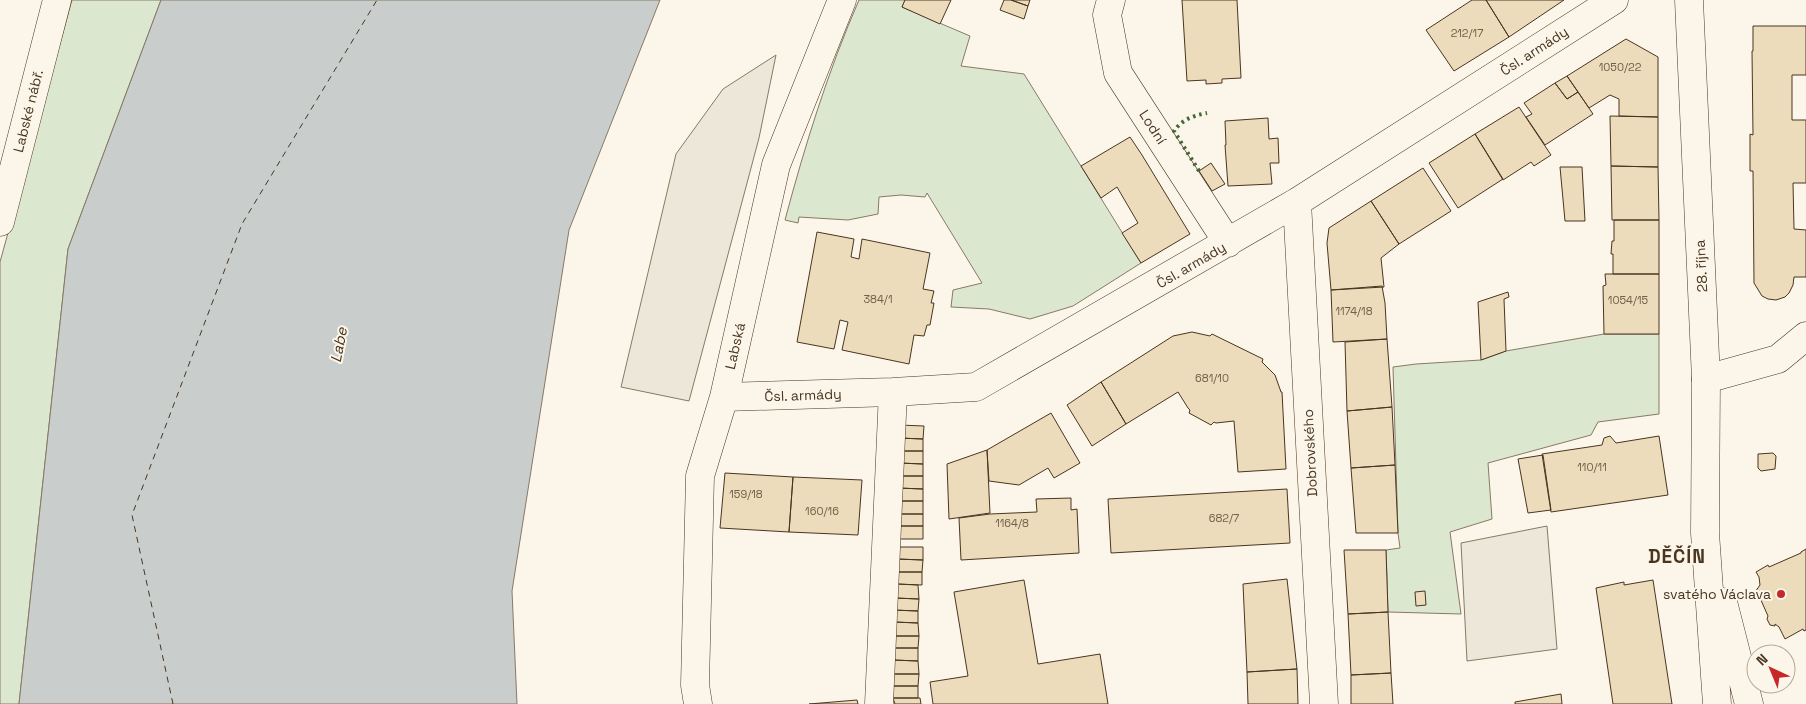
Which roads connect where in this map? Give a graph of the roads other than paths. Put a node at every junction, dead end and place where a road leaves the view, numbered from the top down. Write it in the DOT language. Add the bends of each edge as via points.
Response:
graph roads {
  1 [pos="57,0"];
  2 [pos="842,0"];
  3 [pos="1111,0"];
  4 [pos="1614,0"];
  5 [pos="1689,0"];
  6 [pos="1297,202"];
  7 [pos="0,222"];
  8 [pos="1228,243"];
  9 [pos="1806,336"];
  10 [pos="1706,379"];
  11 [pos="893,392"];
  12 [pos="724,397"];
  13 [pos="1705,533"];
  14 [pos="697,694"];
  15 [pos="879,704"];
  16 [pos="1324,704"];
  17 [pos="1717,704"];
  18 [pos="1749,704"];
  1 -- 7 [label="street, Labské nábř."];
  2 -- 12 [label="street, Labská" via="776,165"];
  3 -- 8 [label="street, Lodní" via="1107,15 1118,73"];
  4 -- 6 [label="street, Čsl. armády"];
  5 -- 10 [label="street, 28. října"];
  6 -- 8 [label="street, Čsl. armády"];
  6 -- 16 [label="street, Dobrovského"];
  8 -- 11 [label="street, Čsl. armády" via="976,387"];
  9 -- 10 [label="street" via="1778,359"];
  10 -- 13 [label="street, 28. října"];
  11 -- 12 [label="street, Čsl. armády"];
  11 -- 15 [label="street"];
  12 -- 14 [label="street, Labská" via="700,476"];
  13 -- 17 [label="street, 28. října"];
  13 -- 18 [label="street, 28. října"];
}
